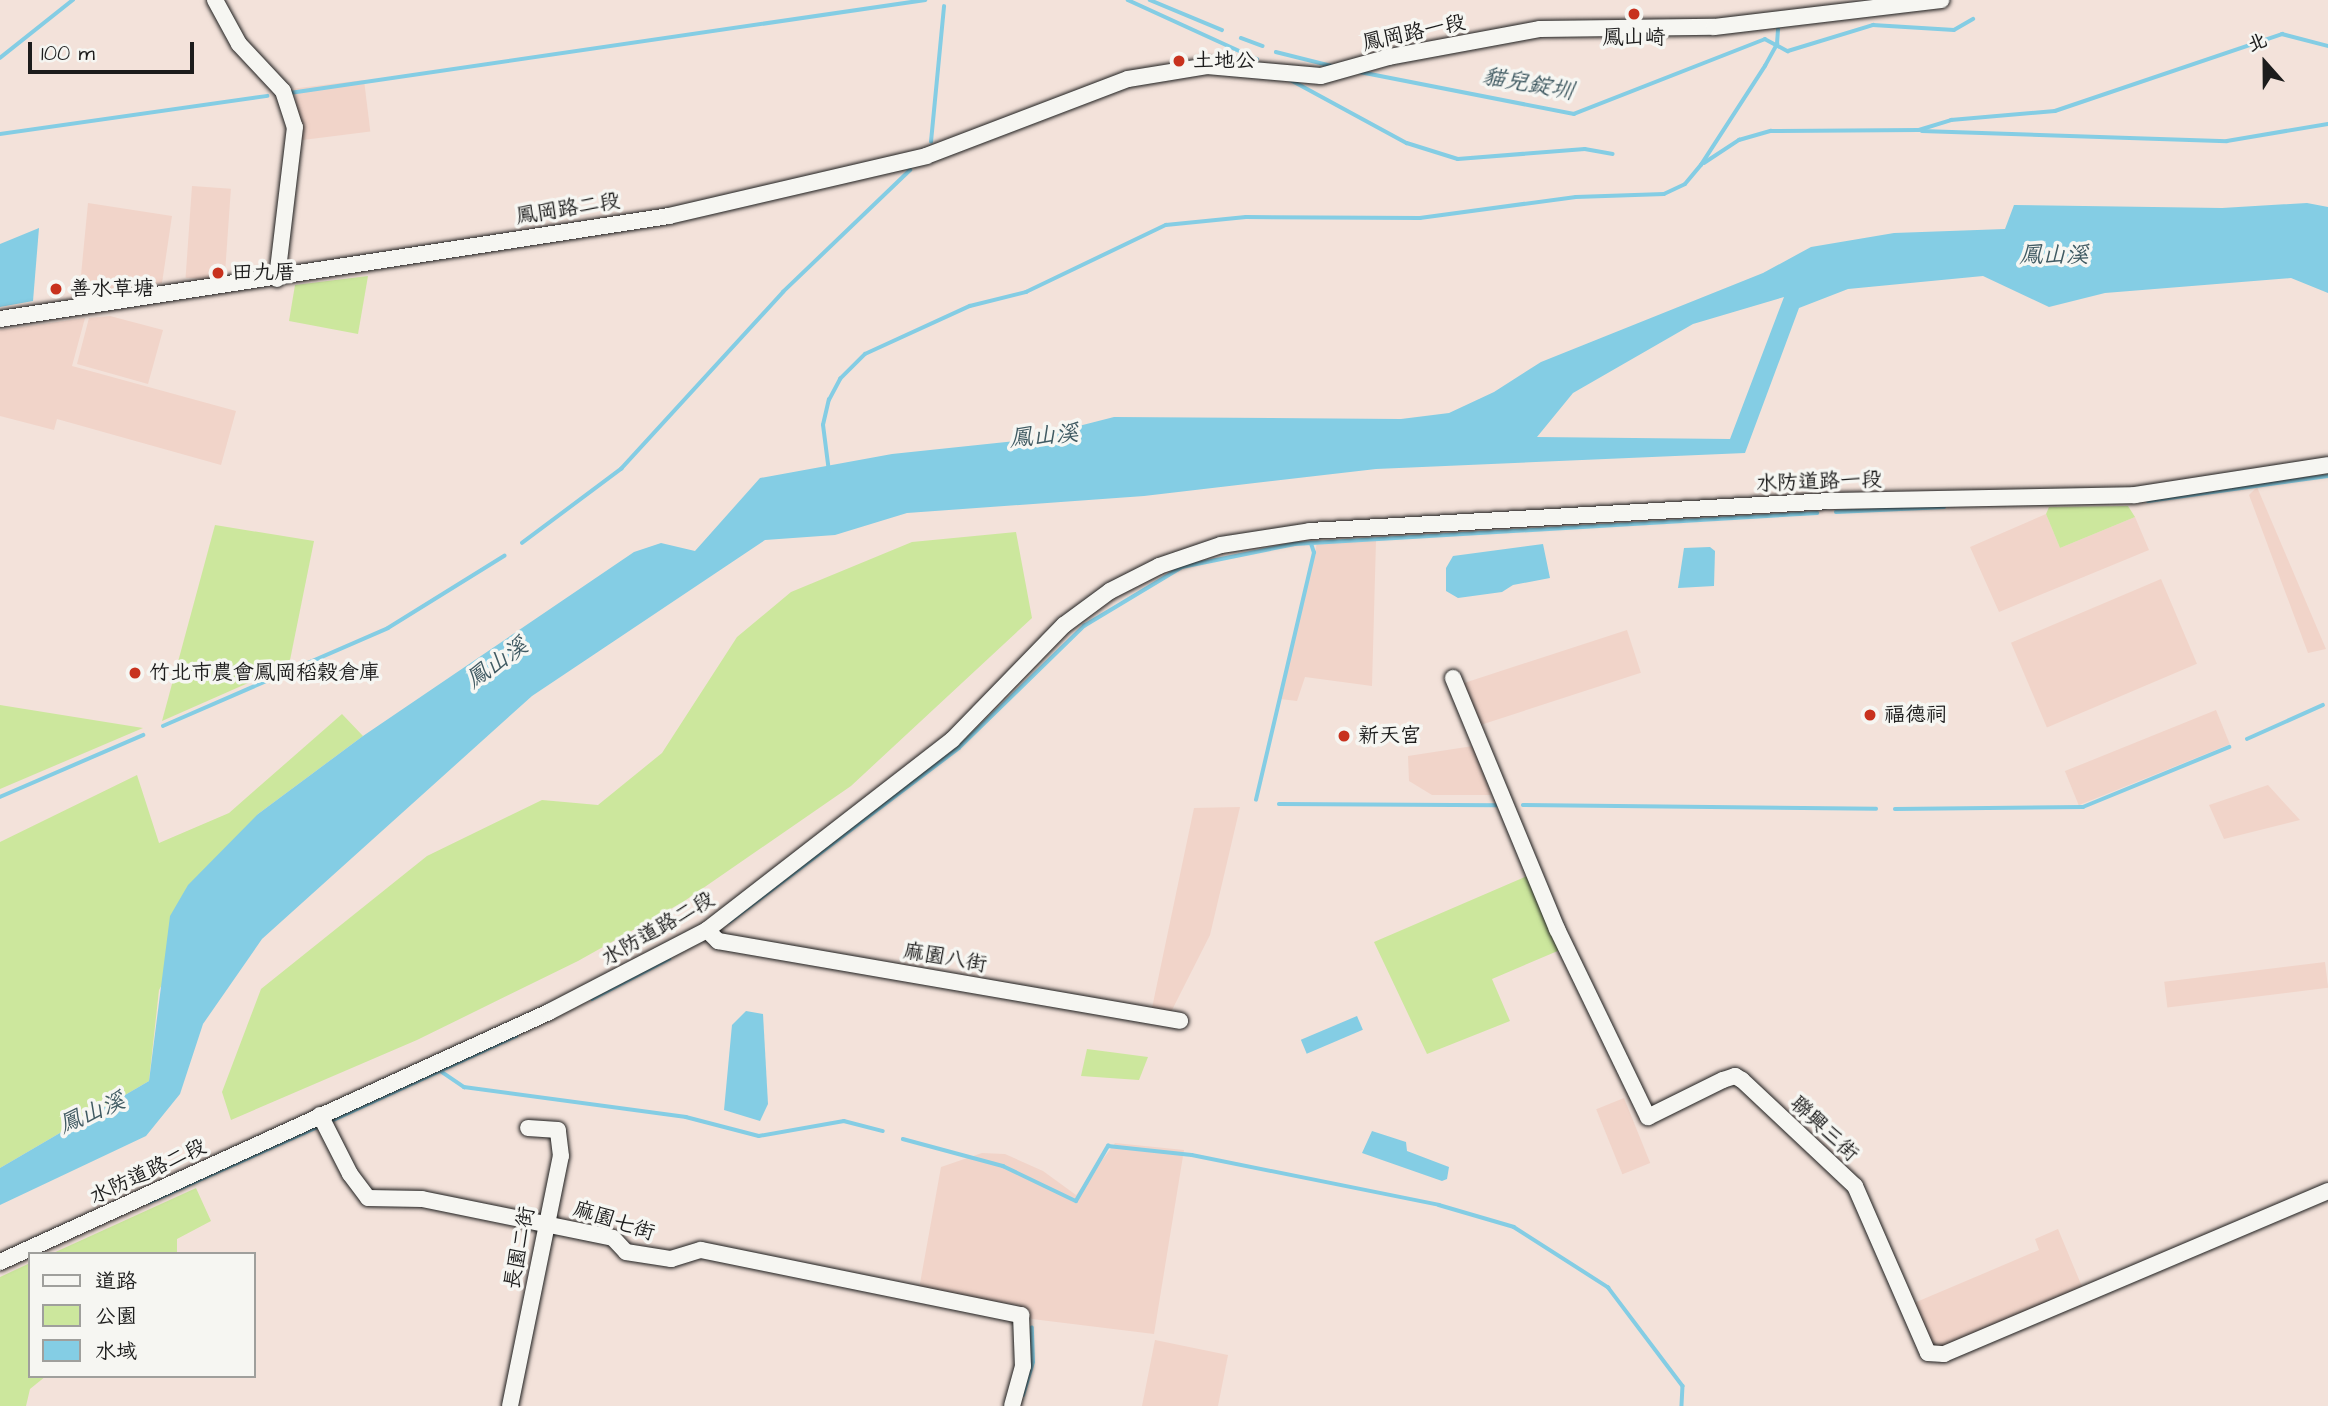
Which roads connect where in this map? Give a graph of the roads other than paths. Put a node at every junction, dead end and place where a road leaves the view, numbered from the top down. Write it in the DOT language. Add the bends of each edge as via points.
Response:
graph roads {
  1 [pos="215,0"];
  2 [pos="1941,0"];
  3 [pos="1128,79"];
  4 [pos="277,279"];
  5 [pos="0,319"];
  6 [pos="2328,465"];
  7 [pos="1310,531"];
  8 [pos="1452,678"];
  9 [pos="713,935"];
  10 [pos="1180,1021"];
  11 [pos="323,1122"];
  12 [pos="528,1128"];
  13 [pos="2328,1191"];
  14 [pos="546,1223"];
  15 [pos="0,1262"];
  16 [pos="510,1406"];
  17 [pos="1012,1406"];
  1 -- 4 [label="street" via="239,44 283,91 295,127"];
  2 -- 3 [label="street, 鳳岡路一段" via="1714,27 1540,29 1321,76 1207,65"];
  3 -- 4 [label="street, 鳳岡路二段" via="926,156 735,202"];
  4 -- 5 [label="street, 鳳岡路二段"];
  6 -- 7 [label="street, 水防道路一段" via="2136,495 1830,501"];
  7 -- 9 [label="street, 水防道路二段" via="1221,545 1159,566 1110,591 1064,625 952,740"];
  8 -- 13 [label="street, 聯興三街" via="1557,929 1648,1117 1723,1080 1735,1076 1742,1080 1855,1186 1928,1353 1944,1354"];
  9 -- 10 [label="street, 麻園八街"];
  9 -- 11 [label="street, 水防道路二段"];
  11 -- 14 [label="street, 麻園七街" via="368,1198 422,1199"];
  11 -- 15 [label="street, 水防道路二段"];
  12 -- 14 [label="street, 長園二街" via="553,1126 562,1138"];
  14 -- 16 [label="street, 長園二街"];
  14 -- 17 [label="street, 麻園七街" via="613,1238 626,1251 671,1259 701,1250 1021,1315 1023,1366"];
}
